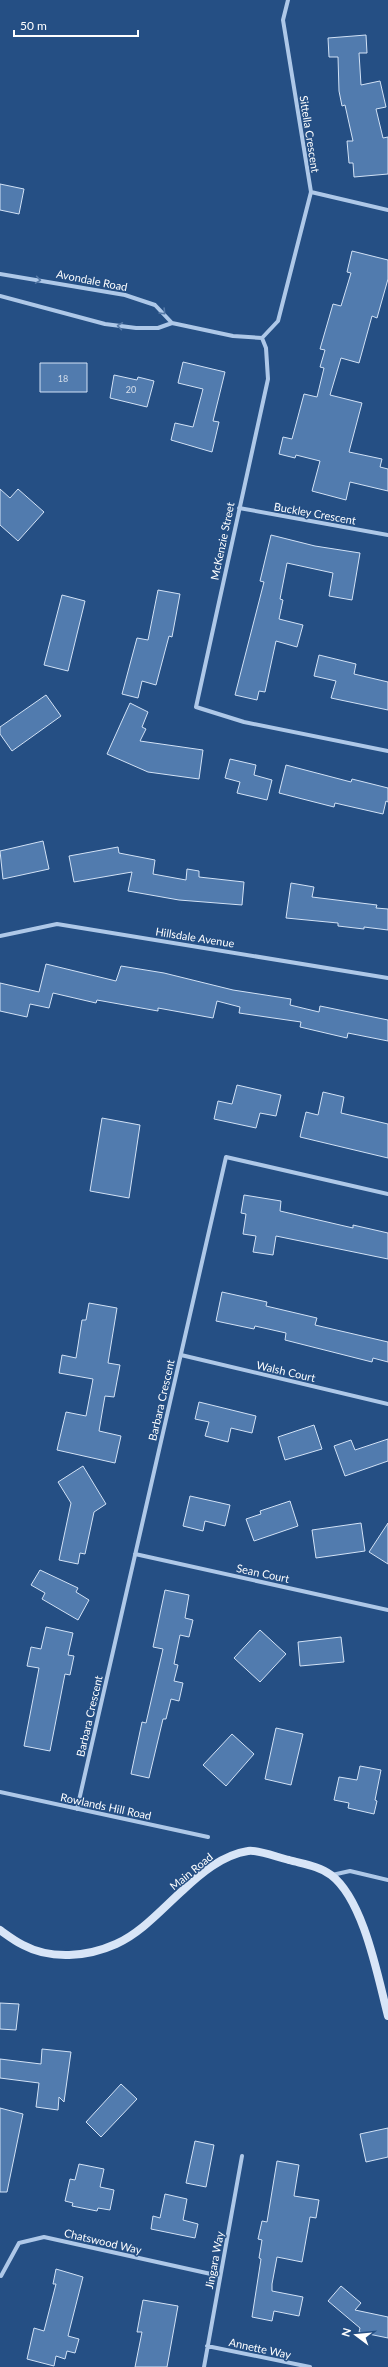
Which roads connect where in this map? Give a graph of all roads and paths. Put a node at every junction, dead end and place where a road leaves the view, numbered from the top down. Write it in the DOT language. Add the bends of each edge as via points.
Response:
graph roads {
  1 [pos="288,0"];
  2 [pos="311,192"];
  3 [pos="388,210"];
  4 [pos="0,274"];
  5 [pos="0,296"];
  6 [pos="172,323"];
  7 [pos="262,338"];
  8 [pos="239,508"];
  9 [pos="388,535"];
  10 [pos="388,751"];
  11 [pos="0,936"];
  12 [pos="388,978"];
  13 [pos="388,1194"];
  14 [pos="181,1355"];
  15 [pos="388,1404"];
  16 [pos="135,1554"];
  17 [pos="388,1610"];
  18 [pos="0,1792"];
  19 [pos="77,1809"];
  20 [pos="208,1837"];
  21 [pos="331,1876"];
  22 [pos="388,1880"];
  23 [pos="0,1930"];
  24 [pos="388,2016"];
  25 [pos="242,2156"];
  26 [pos="1,2276"];
  27 [pos="220,2276"];
  28 [pos="0,2282"];
  29 [pos="207,2346"];
  30 [pos="204,2367"];
  31 [pos="310,2367"];
  1 -- 2 [label="street, Sittella Crescent" via="283,20"];
  2 -- 3 [label="street"];
  2 -- 7 [label="street" via="278,321"];
  4 -- 6 [label="street, Avondale Road, one-way" via="125,295 155,305"];
  6 -- 5 [label="street, one-way" via="158,328 105,324"];
  6 -- 7 [label="street" via="233,336"];
  7 -- 8 [label="street, McKenzie Street" via="266,348 268,379"];
  8 -- 9 [label="street, Buckley Crescent"];
  8 -- 10 [label="street, McKenzie Street" via="196,707 244,722"];
  11 -- 12 [label="street, Hillsdale Avenue" via="57,924"];
  13 -- 14 [label="street, Barbara Crescent" via="226,1157"];
  14 -- 15 [label="street, Walsh Court"];
  14 -- 16 [label="street, Barbara Crescent"];
  16 -- 17 [label="street, Sean Court"];
  16 -- 19 [label="street, Barbara Crescent"];
  18 -- 19 [label="street, Rowlands Hill Road"];
  19 -- 20 [label="street, Rowlands Hill Road"];
  21 -- 22 [label="street" via="350,1871"];
  21 -- 23 [label="main road, Main Road" via="312,1866 249,1850 221,1860 196,1878 146,1923 116,1944 75,1956 48,1954 23,1945"];
  21 -- 24 [label="main road, Main Road" via="347,1892 359,1916"];
  25 -- 27 [label="street, Jingara Way"];
  26 -- 27 [label="street, Chatswood Way" via="19,2243 44,2237"];
  26 -- 28 [label="street, Chatswood Way"];
  27 -- 29 [label="street, Jingara Way"];
  29 -- 30 [label="street, Jingara Way"];
  29 -- 31 [label="street, Annette Way"];
}
